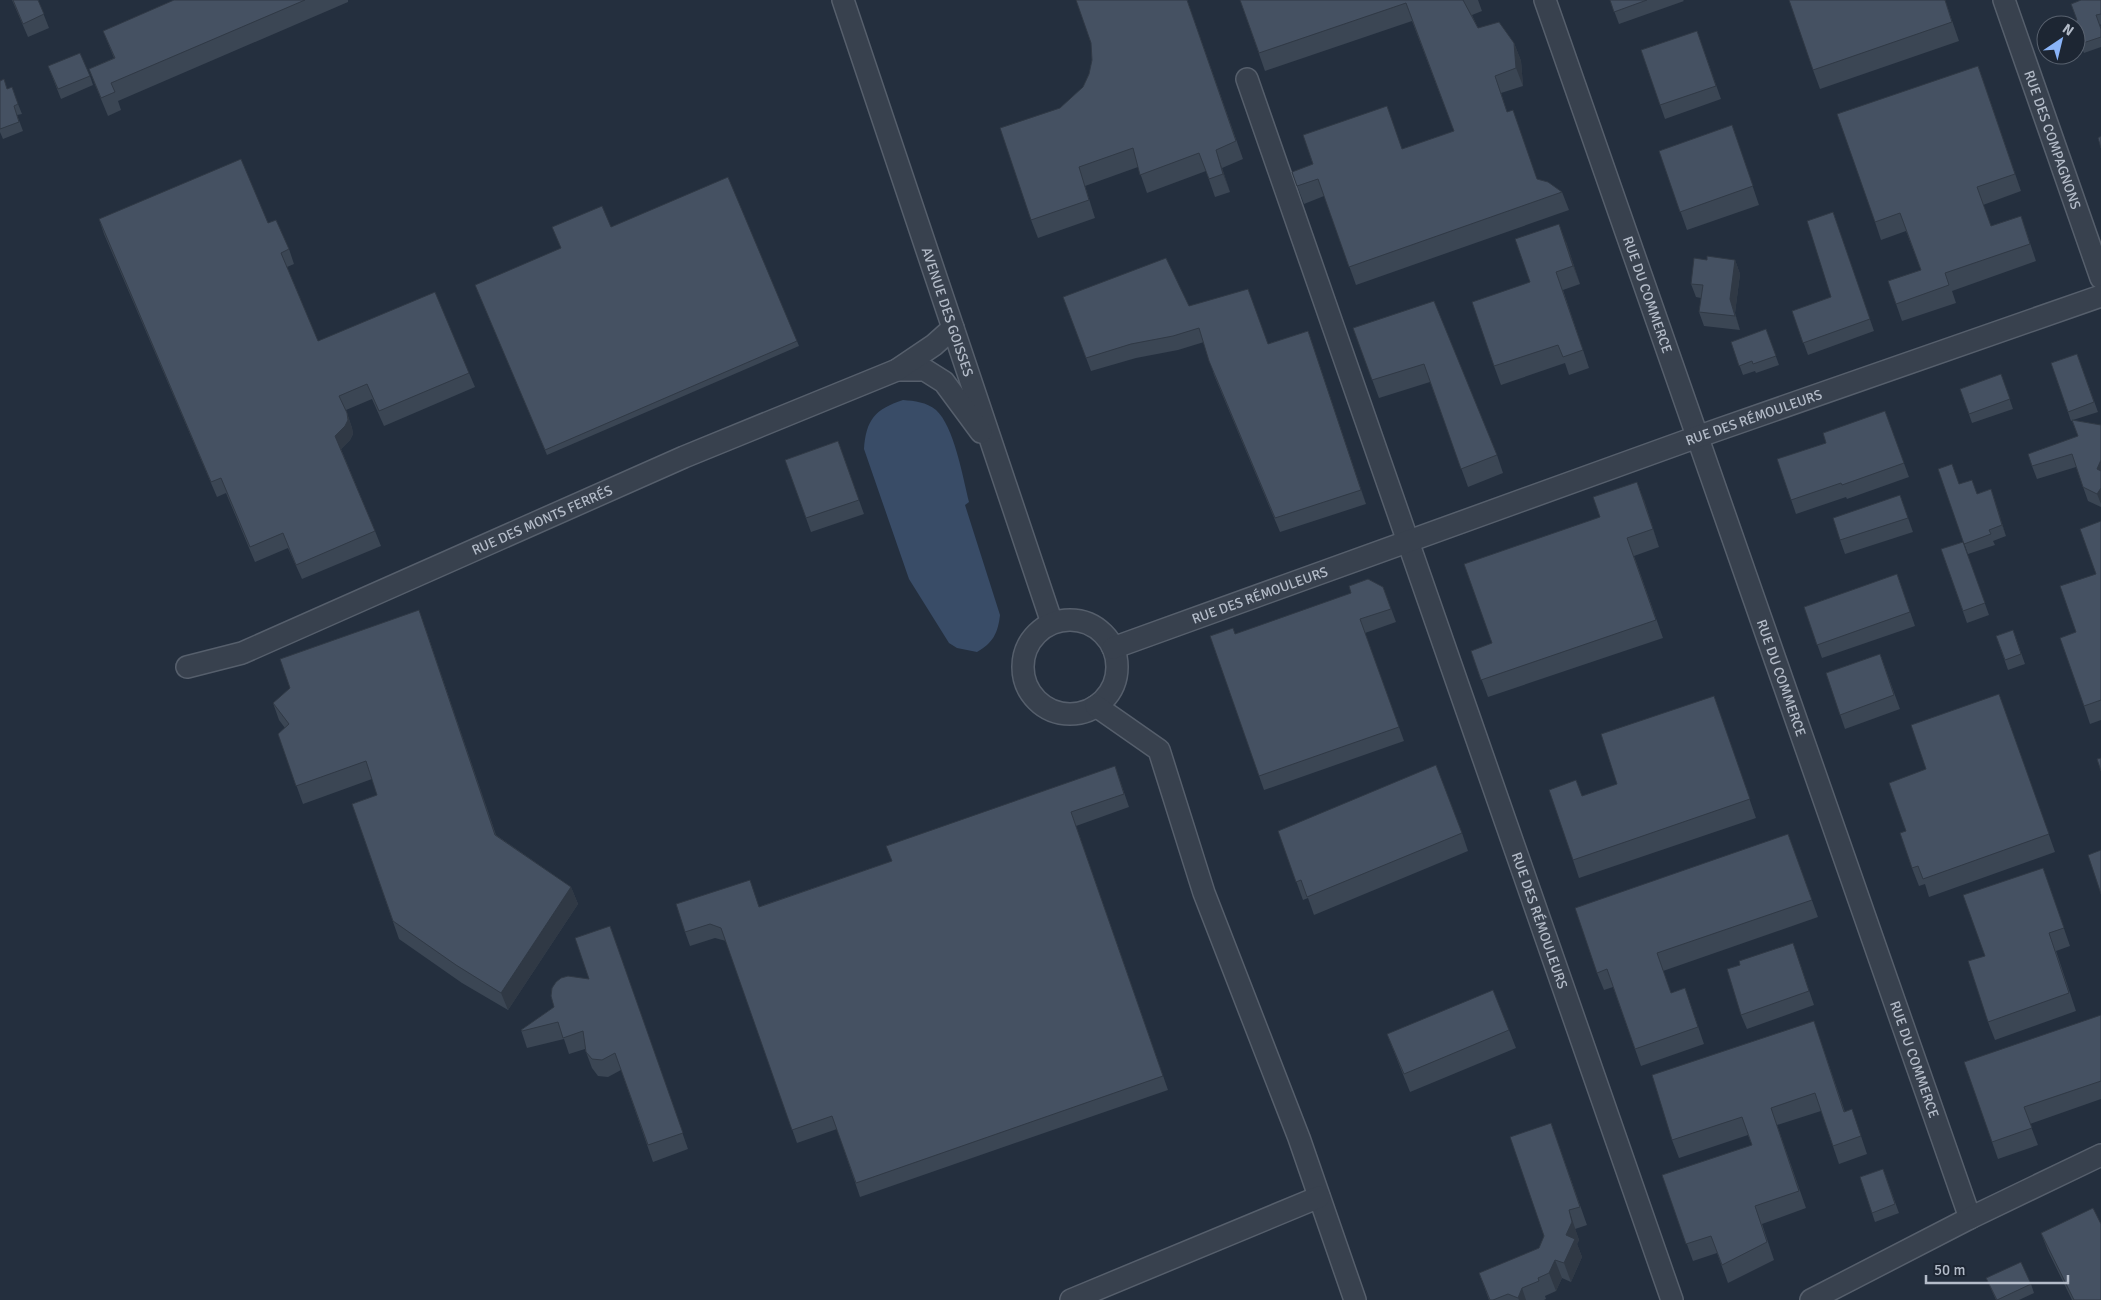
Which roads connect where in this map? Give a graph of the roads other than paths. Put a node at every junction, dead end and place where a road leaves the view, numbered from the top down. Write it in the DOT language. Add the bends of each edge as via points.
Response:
graph roads {
  1 [pos="843,0"];
  2 [pos="1545,0"];
  3 [pos="2004,0"];
  4 [pos="1247,79"];
  5 [pos="2101,278"];
  6 [pos="2101,296"];
  7 [pos="953,328"];
  8 [pos="897,370"];
  9 [pos="1697,437"];
  10 [pos="994,451"];
  11 [pos="1407,541"];
  12 [pos="1052,623"];
  13 [pos="1113,648"];
  14 [pos="187,667"];
  15 [pos="1096,706"];
  16 [pos="2101,1155"];
  17 [pos="1320,1197"];
  18 [pos="1970,1218"];
  19 [pos="1071,1300"];
  20 [pos="1355,1300"];
  21 [pos="1672,1300"];
  22 [pos="1811,1300"];
  1 -- 7 [label="street, AVENUE DES GOISSES"];
  2 -- 9 [label="street, RUE DU COMMERCE"];
  3 -- 5 [label="street, RUE DES COMPAGNONS"];
  4 -- 11 [label="street"];
  6 -- 9 [label="street, RUE DES RÉMOULEURS"];
  7 -- 8 [label="street, RUE DES MONTS FERRÉS"];
  7 -- 10 [label="street, AVENUE DES GOISSES"];
  8 -- 10 [label="street, RUE DES MONTS FERRÉS" via="925,370 944,382"];
  8 -- 14 [label="street, RUE DES MONTS FERRÉS" via="684,457 242,653"];
  9 -- 11 [label="street, RUE DES RÉMOULEURS"];
  9 -- 18 [label="street, RUE DU COMMERCE"];
  10 -- 12 [label="street, AVENUE DES GOISSES"];
  11 -- 13 [label="street, RUE DES RÉMOULEURS"];
  11 -- 21 [label="street, RUE DES RÉMOULEURS"];
  12 -- 13 [label="street" via="1084,622 1098,629"];
  12 -- 15 [label="street" via="1029,644 1024,659 1024,675 1029,689 1038,702 1052,710 1082,712"];
  13 -- 15 [label="street" via="1117,661 1113,686"];
  15 -- 17 [label="street" via="1159,750 1204,893"];
  16 -- 18 [label="street"];
  17 -- 19 [label="street"];
  17 -- 20 [label="street"];
  18 -- 22 [label="street"];
}
